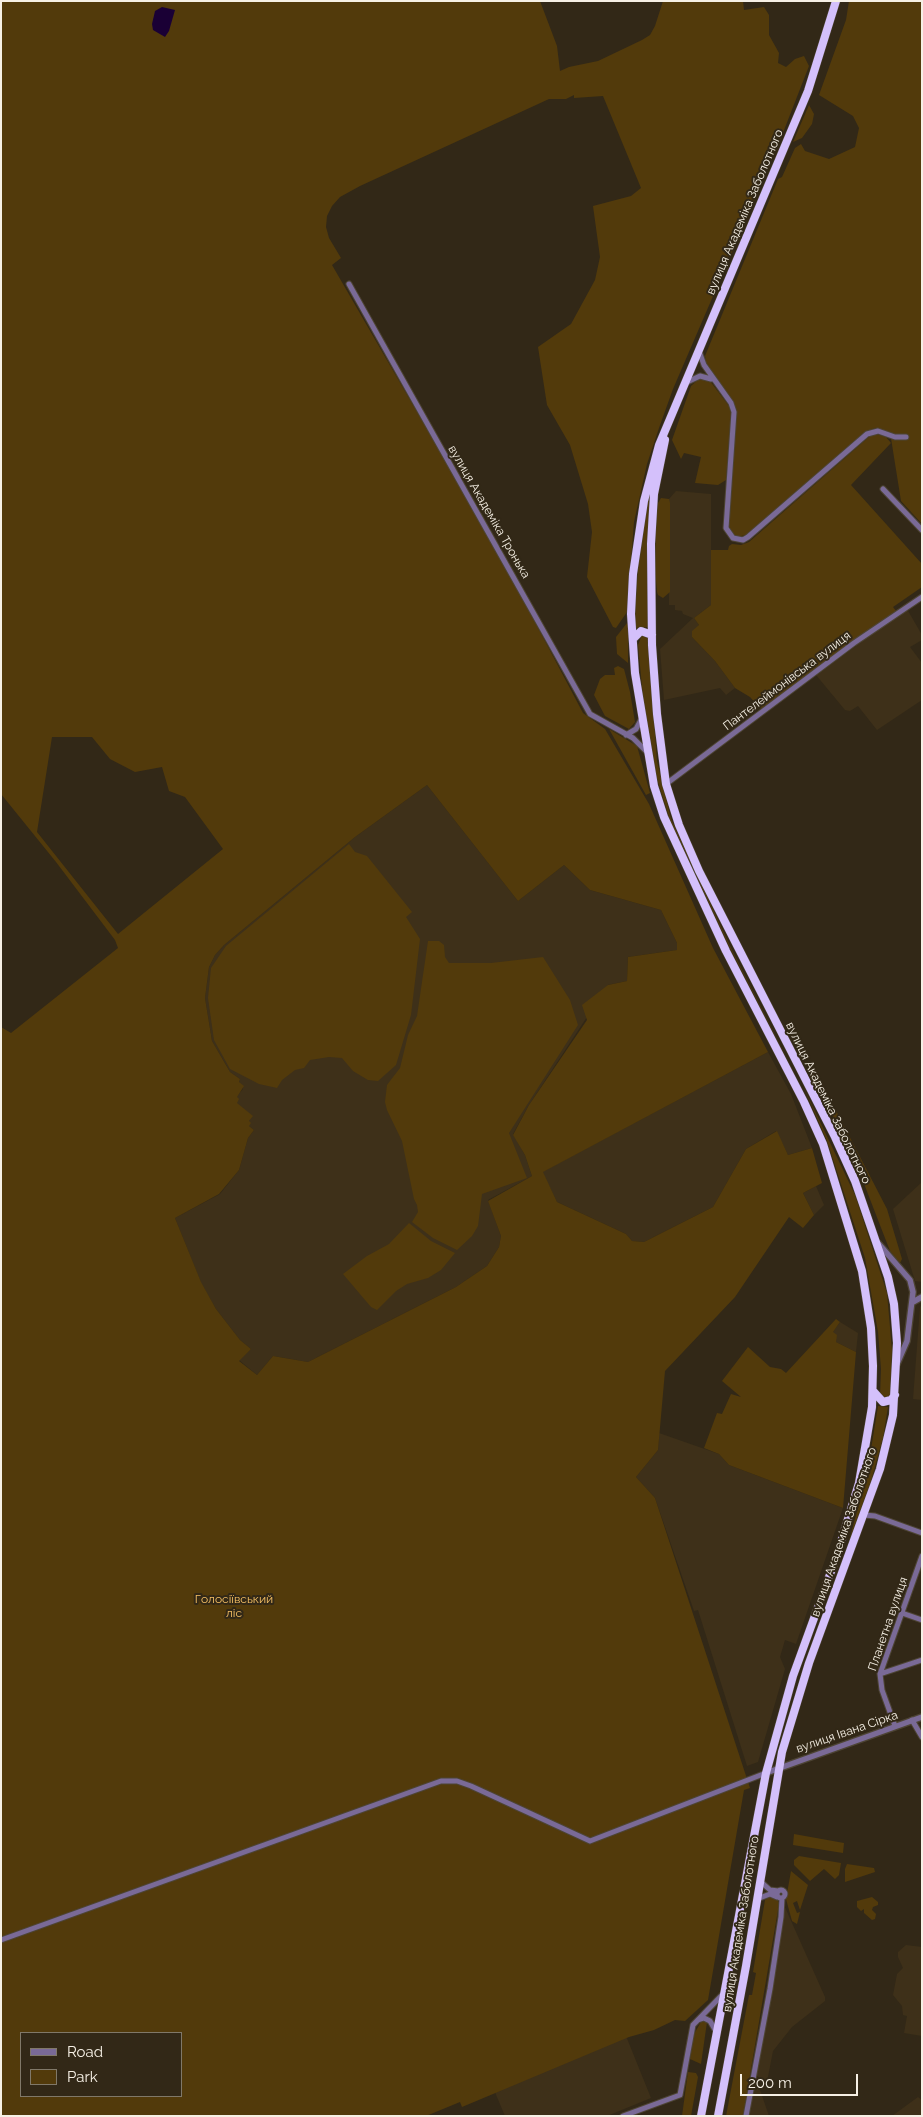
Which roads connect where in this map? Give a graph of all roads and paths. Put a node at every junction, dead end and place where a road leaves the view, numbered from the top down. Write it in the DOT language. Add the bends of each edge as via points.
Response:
graph roads {
  1 [pos="836,1"];
  2 [pos="349,284"];
  3 [pos="699,350"];
  4 [pos="685,383"];
  5 [pos="715,383"];
  6 [pos="667,428"];
  7 [pos="906,437"];
  8 [pos="883,489"];
  9 [pos="922,530"];
  10 [pos="922,597"];
  11 [pos="652,635"];
  12 [pos="633,639"];
  13 [pos="642,719"];
  14 [pos="626,734"];
  15 [pos="648,753"];
  16 [pos="666,784"];
  17 [pos="878,1243"];
  18 [pos="922,1297"];
  19 [pos="913,1302"];
  20 [pos="897,1364"];
  21 [pos="874,1391"];
  22 [pos="895,1395"];
  23 [pos="864,1515"];
  24 [pos="922,1533"];
  25 [pos="922,1556"];
  26 [pos="919,1572"];
  27 [pos="902,1613"];
  28 [pos="922,1620"];
  29 [pos="922,1660"];
  30 [pos="880,1674"];
  31 [pos="922,1717"];
  32 [pos="912,1720"];
  33 [pos="895,1726"];
  34 [pos="922,1737"];
  35 [pos="779,1767"];
  36 [pos="766,1773"];
  37 [pos="760,1881"];
  38 [pos="779,1895"];
  39 [pos="757,1898"];
  40 [pos="1,1940"];
  41 [pos="725,1993"];
  42 [pos="696,2021"];
  43 [pos="717,2034"];
  44 [pos="623,2116"];
  45 [pos="701,2116"];
  46 [pos="718,2116"];
  47 [pos="746,2116"];
  1 -- 3 [label="highway, вулиця Академіка Заболотного" via="808,90"];
  2 -- 14 [label="street, вулиця Академіка Тронька" via="590,714"];
  3 -- 4 [label="highway, вулиця Академіка Заболотного"];
  3 -- 5 [label="street"];
  4 -- 5 [label="street" via="704,375"];
  4 -- 6 [label="highway, вулиця Академіка Заболотного"];
  5 -- 7 [label="street" via="734,412 726,528 728,534 737,540 748,537 868,434 878,431"];
  6 -- 11 [label="highway, вулиця Академіка Заболотного" via="656,479 652,519"];
  6 -- 12 [label="highway, вулиця Академіка Заболотного" via="654,461 640,521 633,574"];
  8 -- 9 [label="street"];
  10 -- 16 [label="street, Пантелеймонівська вулиця" via="854,643"];
  11 -- 12 [label="highway" via="641,631"];
  11 -- 16 [label="highway, вулиця Академіка Заболотного"];
  12 -- 13 [label="highway, вулиця Академіка Заболотного"];
  13 -- 14 [label="street" via="636,729"];
  13 -- 15 [label="highway, вулиця Академіка Заболотного"];
  14 -- 15 [label="street, вулиця Академіка Тронька"];
  15 -- 21 [label="highway, вулиця Академіка Заболотного" via="654,786 675,844 733,966 804,1102 829,1161 867,1291"];
  16 -- 17 [label="highway, вулиця Академіка Заболотного" via="689,848 734,943 835,1137"];
  17 -- 19 [label="street" via="910,1280"];
  17 -- 20 [label="highway, вулиця Академіка Заболотного" via="894,1304"];
  18 -- 19 [label="street"];
  19 -- 20 [label="street" via="907,1340"];
  20 -- 22 [label="highway, вулиця Академіка Заболотного"];
  21 -- 22 [label="highway" via="883,1402"];
  21 -- 36 [label="highway, вулиця Академіка Заболотного" via="867,1448 856,1498 793,1676"];
  22 -- 23 [label="highway, вулиця Академіка Заболотного" via="885,1452"];
  23 -- 24 [label="street"];
  23 -- 35 [label="highway, вулиця Академіка Заболотного" via="794,1708"];
  25 -- 26 [label="street, Планетна вулиця"];
  26 -- 27 [label="street, Планетна вулиця"];
  27 -- 28 [label="street"];
  27 -- 30 [label="street, Планетна вулиця"];
  29 -- 30 [label="street"];
  30 -- 33 [label="street, Планетна вулиця" via="882,1690"];
  31 -- 32 [label="street, вулиця Івана Сірка"];
  32 -- 33 [label="street, вулиця Івана Сірка"];
  32 -- 34 [label="street"];
  33 -- 35 [label="street, вулиця Івана Сірка"];
  35 -- 36 [label="street, вулиця Івана Сірка"];
  35 -- 37 [label="highway, вулиця Академіка Заболотного"];
  36 -- 40 [label="street" via="590,1841 472,1786 458,1781 441,1781"];
  36 -- 41 [label="highway, вулиця Академіка Заболотного"];
  37 -- 38 [label="street"];
  37 -- 39 [label="highway, вулиця Академіка Заболотного"];
  38 -- 39 [label="street"];
  38 -- 47 [label="street" via="781,1917"];
  39 -- 46 [label="highway, вулиця Академіка Заболотного"];
  41 -- 42 [label="street"];
  41 -- 43 [label="highway, вулиця Академіка Заболотного"];
  42 -- 43 [label="street" via="706,2018"];
  42 -- 44 [label="street" via="691,2029 680,2095"];
  43 -- 45 [label="highway, вулиця Академіка Заболотного"];
}
